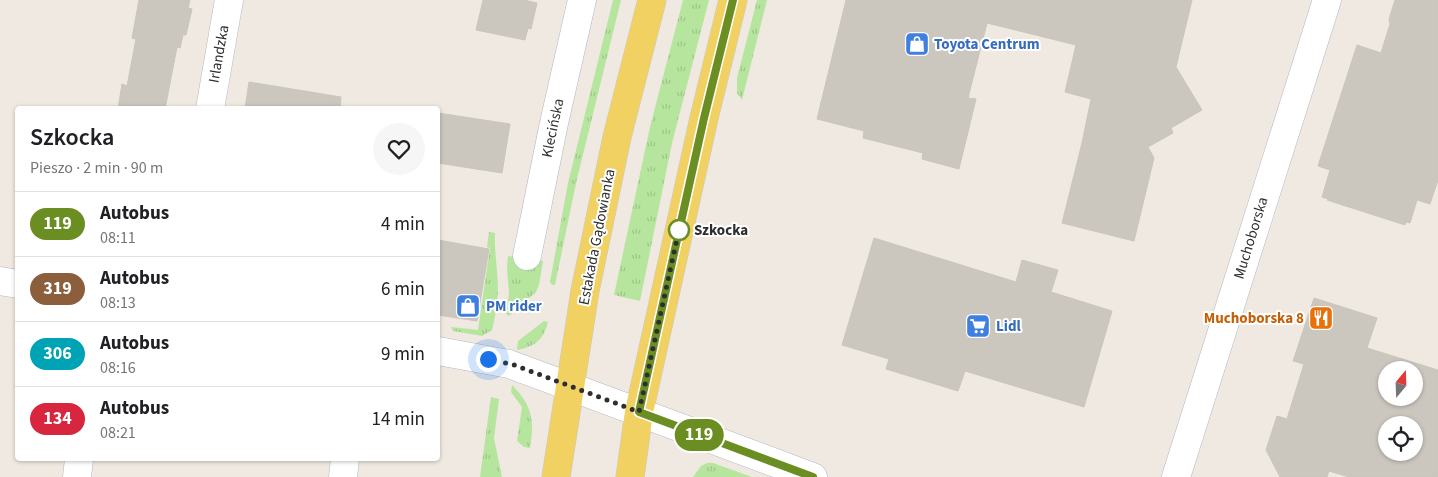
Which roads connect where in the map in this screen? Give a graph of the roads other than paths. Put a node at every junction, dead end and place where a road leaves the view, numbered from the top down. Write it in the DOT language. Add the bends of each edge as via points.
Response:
graph roads {
  1 [pos="229,0"];
  2 [pos="582,0"];
  3 [pos="652,0"];
  4 [pos="733,0"];
  5 [pos="1327,0"];
  6 [pos="211,106"];
  7 [pos="527,256"];
  8 [pos="0,281"];
  9 [pos="15,284"];
  10 [pos="440,351"];
  11 [pos="569,387"];
  12 [pos="639,412"];
  13 [pos="79,461"];
  14 [pos="345,461"];
  15 [pos="77,477"];
  16 [pos="343,477"];
  17 [pos="556,477"];
  18 [pos="630,477"];
  19 [pos="813,477"];
  20 [pos="1176,477"];
  1 -- 6 [label="street, Irlandzka"];
  2 -- 7 [label="street, Klecińska"];
  3 -- 11 [label="main road, Estakada Gądowianka" via="617,137"];
  4 -- 12 [label="main road"];
  5 -- 20 [label="street, Muchoborska"];
  8 -- 9 [label="street"];
  10 -- 11 [label="street" via="509,364"];
  11 -- 12 [label="street"];
  11 -- 17 [label="main road, Estakada Gądowianka"];
  12 -- 18 [label="main road"];
  12 -- 19 [label="street"];
  13 -- 15 [label="street"];
  14 -- 16 [label="street"];
}
